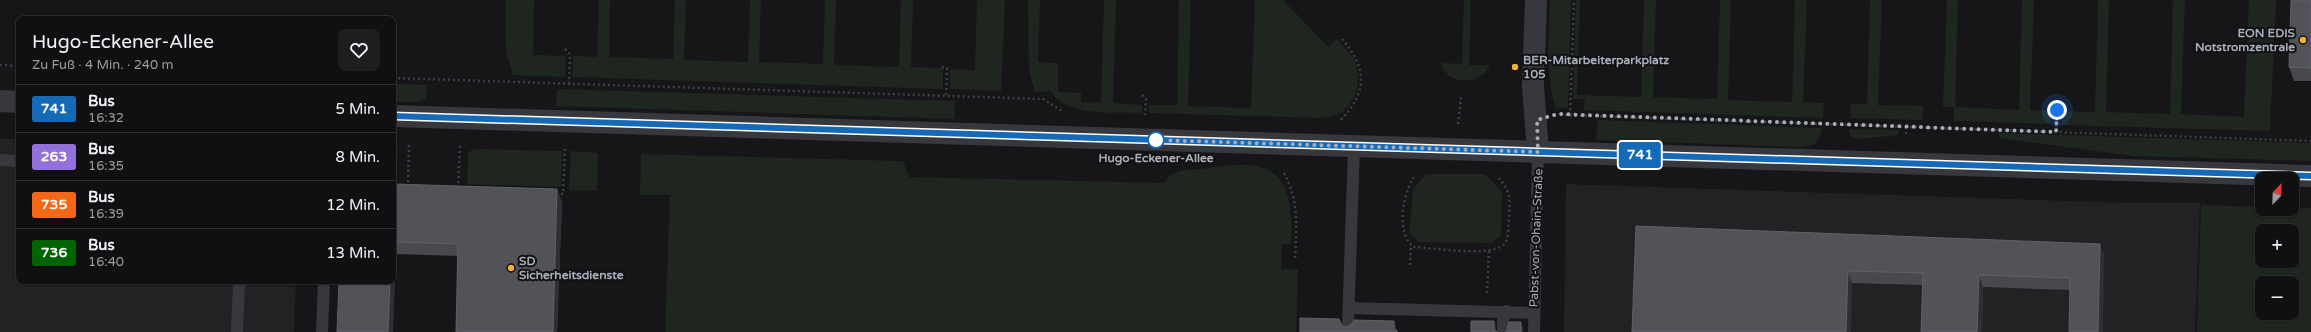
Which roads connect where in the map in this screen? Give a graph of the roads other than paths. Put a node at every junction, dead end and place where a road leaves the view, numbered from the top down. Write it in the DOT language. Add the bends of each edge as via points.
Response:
graph roads {
  1 [pos="1536,0"];
  2 [pos="0,101"];
  3 [pos="16,102"];
  4 [pos="396,116"];
  5 [pos="1354,146"];
  6 [pos="1538,152"];
  7 [pos="0,160"];
  8 [pos="16,161"];
  9 [pos="2311,176"];
  10 [pos="239,284"];
  11 [pos="324,284"];
  12 [pos="1349,308"];
  13 [pos="1506,311"];
  14 [pos="1533,313"];
  15 [pos="1348,325"];
  16 [pos="237,332"];
  17 [pos="322,332"];
  18 [pos="1503,332"];
  19 [pos="1534,332"];
  1 -- 6 [label="street, Pabst-von-Ohain-Straße" via="1533,86"];
  2 -- 3 [label="street"];
  4 -- 5 [label="street"];
  5 -- 6 [label="street"];
  5 -- 12 [label="lane"];
  6 -- 9 [label="street"];
  6 -- 14 [label="lane, Pabst-von-Ohain-Straße"];
  7 -- 8 [label="lane"];
  10 -- 16 [label="lane"];
  11 -- 17 [label="lane"];
  12 -- 13 [label="lane"];
  12 -- 15 [label="lane"];
  13 -- 14 [label="lane"];
  13 -- 18 [label="lane"];
  14 -- 19 [label="lane, Pabst-von-Ohain-Straße"];
}
